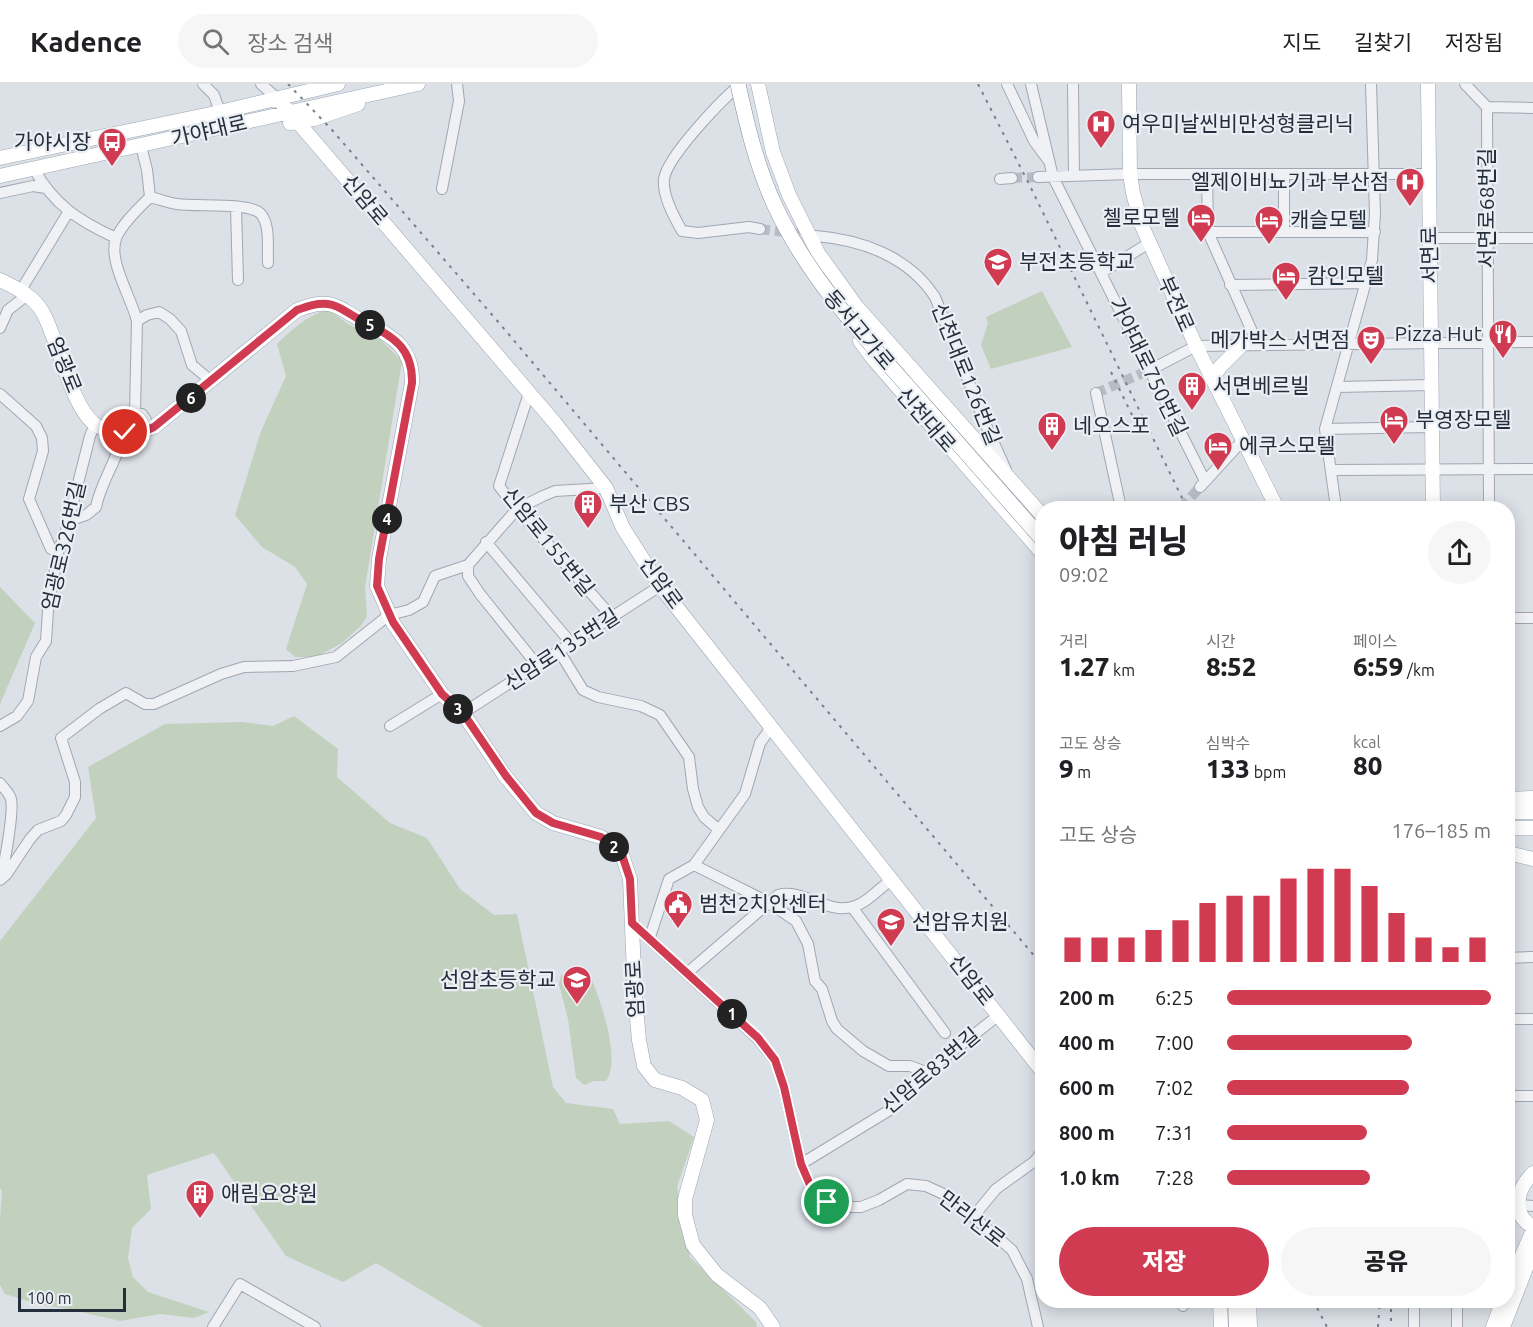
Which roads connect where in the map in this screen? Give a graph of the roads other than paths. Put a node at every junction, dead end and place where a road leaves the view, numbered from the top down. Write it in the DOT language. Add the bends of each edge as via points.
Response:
graph roads {
  1 [pos="203,84"];
  2 [pos="261,84"];
  3 [pos="337,84"];
  4 [pos="418,84"];
  5 [pos="427,84"];
  6 [pos="457,84"];
  7 [pos="758,84"];
  8 [pos="1007,84"];
  9 [pos="1031,84"];
  10 [pos="1072,84"];
  11 [pos="1130,84"];
  12 [pos="1371,84"];
  13 [pos="1428,84"];
  14 [pos="1465,84"];
  15 [pos="739,85"];
  16 [pos="278,99"];
  17 [pos="342,105"];
  18 [pos="1487,107"];
  19 [pos="1533,108"];
  20 [pos="220,112"];
  21 [pos="293,118"];
  22 [pos="270,123"];
  23 [pos="239,124"];
  24 [pos="319,145"];
  25 [pos="141,146"];
  26 [pos="0,158"];
  27 [pos="1049,162"];
  28 [pos="34,169"];
  29 [pos="1130,174"];
  30 [pos="1207,174"];
  31 [pos="1284,174"];
  32 [pos="1373,174"];
  33 [pos="1429,174"];
  34 [pos="0,176"];
  35 [pos="1074,176"];
  36 [pos="1038,177"];
  37 [pos="1053,177"];
  38 [pos="46,188"];
  39 [pos="442,189"];
  40 [pos="0,193"];
  41 [pos="150,197"];
  42 [pos="236,207"];
  43 [pos="69,211"];
  44 [pos="760,229"];
  45 [pos="1208,232"];
  46 [pos="1286,232"];
  47 [pos="1375,232"];
  48 [pos="816,236"];
  49 [pos="116,238"];
  50 [pos="1429,238"];
  51 [pos="1488,238"];
  52 [pos="1533,238"];
  53 [pos="1149,243"];
  54 [pos="268,263"];
  55 [pos="1101,273"];
  56 [pos="0,280"];
  57 [pos="238,280"];
  58 [pos="1367,283"];
  59 [pos="1230,285"];
  60 [pos="24,293"];
  61 [pos="137,321"];
  62 [pos="0,328"];
  63 [pos="1431,342"];
  64 [pos="1488,342"];
  65 [pos="1533,342"];
  66 [pos="1348,343"];
  67 [pos="1242,345"];
  68 [pos="1258,345"];
  69 [pos="1196,346"];
  70 [pos="1150,370"];
  71 [pos="1212,379"];
  72 [pos="211,381"];
  73 [pos="1431,385"];
  74 [pos="1337,387"];
  75 [pos="529,393"];
  76 [pos="1095,393"];
  77 [pos="0,394"];
  78 [pos="132,414"];
  79 [pos="99,426"];
  80 [pos="142,426"];
  81 [pos="1432,427"];
  82 [pos="1325,429"];
  83 [pos="123,432"];
  84 [pos="1243,440"];
  85 [pos="1432,469"];
  86 [pos="1489,469"];
  87 [pos="1533,469"];
  88 [pos="1332,470"];
  89 [pos="1010,479"];
  90 [pos="606,488"];
  91 [pos="1119,501"];
  92 [pos="1274,501"];
  93 [pos="1335,501"];
  94 [pos="1433,501"];
  95 [pos="1489,501"];
  96 [pos="1035,508"];
  97 [pos="517,509"];
  98 [pos="1035,517"];
  99 [pos="68,521"];
  100 [pos="1035,531"];
  101 [pos="486,542"];
  102 [pos="1035,545"];
  103 [pos="58,552"];
  104 [pos="468,565"];
  105 [pos="660,586"];
  106 [pos="389,615"];
  107 [pos="612,617"];
  108 [pos="1515,618"];
  109 [pos="1533,618"];
  110 [pos="571,643"];
  111 [pos="559,651"];
  112 [pos="537,665"];
  113 [pos="442,694"];
  114 [pos="463,713"];
  115 [pos="0,726"];
  116 [pos="390,726"];
  117 [pos="772,726"];
  118 [pos="0,783"];
  119 [pos="1533,798"];
  120 [pos="1515,799"];
  121 [pos="1515,812"];
  122 [pos="1533,812"];
  123 [pos="1533,819"];
  124 [pos="1520,827"];
  125 [pos="719,830"];
  126 [pos="1515,851"];
  127 [pos="1533,852"];
  128 [pos="1515,853"];
  129 [pos="1533,858"];
  130 [pos="694,865"];
  131 [pos="891,879"];
  132 [pos="0,880"];
  133 [pos="768,902"];
  134 [pos="852,907"];
  135 [pos="632,923"];
  136 [pos="650,938"];
  137 [pos="1533,957"];
  138 [pos="1515,958"];
  139 [pos="687,973"];
  140 [pos="999,1016"];
  141 [pos="1515,1019"];
  142 [pos="1533,1019"];
  143 [pos="945,1033"];
  144 [pos="1035,1062"];
  145 [pos="926,1072"];
  146 [pos="1515,1096"];
  147 [pos="1533,1096"];
  148 [pos="1035,1161"];
  149 [pos="801,1164"];
  150 [pos="1533,1173"];
  151 [pos="1515,1199"];
  152 [pos="1515,1204"];
  153 [pos="1533,1206"];
  154 [pos="1515,1208"];
  155 [pos="973,1217"];
  156 [pos="1530,1227"];
  157 [pos="1527,1252"];
  158 [pos="1515,1275"];
  159 [pos="1515,1290"];
  160 [pos="1220,1308"];
  161 [pos="1235,1308"];
  162 [pos="1249,1308"];
  163 [pos="1414,1308"];
  164 [pos="1457,1308"];
  165 [pos="1500,1308"];
  166 [pos="1509,1308"];
  167 [pos="213,1327"];
  168 [pos="315,1327"];
  169 [pos="773,1327"];
  170 [pos="1038,1327"];
  171 [pos="1221,1327"];
  172 [pos="1236,1327"];
  173 [pos="1250,1327"];
  174 [pos="1414,1327"];
  175 [pos="1457,1327"];
  176 [pos="1492,1327"];
  177 [pos="1503,1327"];
  1 -- 20 [label="street" via="214,95"];
  2 -- 16 [label="street"];
  3 -- 16 [label="main road, 가야대로"];
  3 -- 17 [label="main road" via="330,92"];
  4 -- 17 [label="main road"];
  5 -- 17 [label="main road"];
  6 -- 39 [label="street" via="459,101"];
  7 -- 89 [label="main road, 신천대로" via="773,152 818,253 857,307"];
  8 -- 27 [label="street" via="1034,141"];
  9 -- 27 [label="street, 가야대로750번길"];
  10 -- 35 [label="street"];
  11 -- 29 [label="main road, 부전로"];
  12 -- 32 [label="street"];
  13 -- 33 [label="main road, 서면로"];
  14 -- 18 [label="street"];
  15 -- 44 [label="street" via="675,157 664,179 669,210 682,231"];
  15 -- 98 [label="highway, 동서고가로" via="785,205 832,284"];
  15 -- 100 [label="highway, 동서고가로, bridge" via="757,160 775,206 803,258 843,313"];
  15 -- 102 [label="main road, 신천대로" via="748,144 759,179 802,265 875,361"];
  16 -- 20 [label="main road, 가야대로"];
  16 -- 21 [label="main road, 신암로"];
  17 -- 21 [label="main road"];
  17 -- 24 [label="main road" via="323,125"];
  18 -- 19 [label="street"];
  18 -- 51 [label="street, 서면로68번길"];
  20 -- 26 [label="main road, 가야대로"];
  21 -- 22 [label="main road"];
  21 -- 23 [label="main road, 가야대로"];
  21 -- 24 [label="main road, 신암로"];
  22 -- 23 [label="main road"];
  22 -- 24 [label="main road" via="292,129"];
  23 -- 25 [label="main road, 가야대로"];
  24 -- 75 [label="main road, 신암로"];
  25 -- 28 [label="main road, 가야대로"];
  25 -- 41 [label="street"];
  27 -- 37 [label="street, 가야대로750번길"];
  28 -- 34 [label="main road, 가야대로"];
  28 -- 38 [label="street"];
  29 -- 30 [label="street"];
  29 -- 35 [label="street"];
  29 -- 53 [label="main road, 부전로"];
  30 -- 31 [label="street"];
  30 -- 45 [label="street"];
  31 -- 32 [label="street"];
  31 -- 46 [label="street"];
  32 -- 33 [label="street"];
  32 -- 47 [label="street"];
  33 -- 50 [label="main road, 서면로"];
  35 -- 37 [label="street"];
  36 -- 37 [label="street"];
  37 -- 55 [label="street, 가야대로750번길"];
  38 -- 40 [label="street" via="33,186"];
  38 -- 43 [label="street"];
  41 -- 42 [label="street" via="174,204"];
  41 -- 49 [label="street"];
  42 -- 54 [label="street" via="245,206 260,213 267,228"];
  42 -- 57 [label="street"];
  43 -- 49 [label="street"];
  43 -- 60 [label="street"];
  45 -- 46 [label="street"];
  45 -- 59 [label="street"];
  46 -- 47 [label="street"];
  47 -- 58 [label="street"];
  48 -- 89 [label="street, 신천대로126번길" via="868,246 894,257 927,284"];
  49 -- 61 [label="street" via="115,256"];
  50 -- 51 [label="street"];
  50 -- 63 [label="main road, 서면로"];
  51 -- 52 [label="street"];
  51 -- 64 [label="street, 서면로68번길"];
  53 -- 55 [label="street"];
  53 -- 69 [label="main road, 부전로"];
  55 -- 70 [label="street, 가야대로750번길"];
  56 -- 60 [label="main road, 엄광로"];
  58 -- 59 [label="street"];
  58 -- 66 [label="street"];
  59 -- 68 [label="street"];
  60 -- 62 [label="street" via="8,310"];
  60 -- 79 [label="main road, 엄광로" via="43,311 77,397 88,417"];
  61 -- 72 [label="street" via="159,312 170,319 181,331 192,365"];
  61 -- 78 [label="street"];
  63 -- 64 [label="street"];
  63 -- 66 [label="street"];
  63 -- 73 [label="main road, 서면로"];
  64 -- 65 [label="street"];
  64 -- 86 [label="street, 서면로68번길"];
  66 -- 68 [label="street"];
  66 -- 74 [label="street"];
  67 -- 68 [label="street"];
  67 -- 69 [label="street"];
  67 -- 71 [label="main road"];
  69 -- 70 [label="street"];
  69 -- 71 [label="main road, 부전로"];
  70 -- 84 [label="street, 가야대로750번길" via="1203,484"];
  71 -- 84 [label="main road, 부전로"];
  72 -- 80 [label="main road, 엄광로" via="162,422 147,430"];
  72 -- 106 [label="main road, 엄광로" via="297,310 314,304 332,304 394,338 404,349 412,383 377,586"];
  73 -- 74 [label="street"];
  73 -- 81 [label="main road, 서면로"];
  74 -- 82 [label="street"];
  75 -- 90 [label="main road, 신암로"];
  75 -- 97 [label="street, 신암로155번길" via="499,486"];
  76 -- 91 [label="street"];
  77 -- 103 [label="street" via="36,426 42,438 43,451 29,499 51,549"];
  78 -- 79 [label="street" via="120,422"];
  78 -- 80 [label="street" via="142,414"];
  78 -- 80 [label="street" via="128,426 132,430"];
  79 -- 83 [label="main road, 엄광로"];
  79 -- 99 [label="street, 엄광로326번길" via="90,436"];
  80 -- 83 [label="main road, 엄광로"];
  81 -- 82 [label="street"];
  81 -- 85 [label="main road, 서면로"];
  82 -- 88 [label="street"];
  83 -- 99 [label="street" via="96,507"];
  84 -- 92 [label="main road, 부전로"];
  85 -- 86 [label="street"];
  85 -- 88 [label="street"];
  85 -- 94 [label="main road, 서면로"];
  86 -- 87 [label="street"];
  86 -- 95 [label="street, 서면로68번길"];
  88 -- 93 [label="street"];
  89 -- 96 [label="main road, 신천대로"];
  90 -- 97 [label="street" via="555,491"];
  90 -- 105 [label="main road, 신암로" via="623,528"];
  97 -- 101 [label="street"];
  97 -- 107 [label="street, 신암로155번길"];
  99 -- 103 [label="street, 엄광로326번길"];
  101 -- 104 [label="street"];
  101 -- 110 [label="street"];
  103 -- 115 [label="street, 엄광로326번길" via="46,641 36,657 28,701 17,716"];
  104 -- 106 [label="street" via="435,576 423,602"];
  104 -- 112 [label="street" via="468,576 480,594"];
  105 -- 107 [label="street, 신암로135번길"];
  105 -- 117 [label="main road, 신암로"];
  106 -- 113 [label="main road, 엄광로"];
  106 -- 132 [label="street" via="336,657 293,666 244,667 154,704 145,704 126,693 99,709 60,738 75,782 75,797 66,815 38,830"];
  107 -- 110 [label="street, 신암로135번길"];
  108 -- 109 [label="street"];
  110 -- 111 [label="street, 신암로135번길"];
  111 -- 112 [label="street, 신암로135번길"];
  111 -- 125 [label="street" via="583,690 597,697 641,706 660,716 689,757 698,807"];
  112 -- 114 [label="street, 신암로135번길"];
  113 -- 114 [label="main road, 엄광로"];
  113 -- 116 [label="street"];
  114 -- 135 [label="main road, 엄광로" via="536,813 553,823 601,837 621,852 630,879"];
  117 -- 125 [label="street" via="760,743 745,794"];
  117 -- 131 [label="main road, 신암로"];
  118 -- 132 [label="street" via="12,805"];
  119 -- 120 [label="main road"];
  121 -- 122 [label="highway"];
  123 -- 124 [label="highway"];
  125 -- 130 [label="street"];
  126 -- 127 [label="main road"];
  128 -- 129 [label="main road"];
  130 -- 133 [label="street"];
  130 -- 136 [label="street" via="669,879"];
  131 -- 134 [label="street"];
  131 -- 140 [label="main road, 신암로"];
  133 -- 134 [label="street" via="788,892 823,904"];
  133 -- 139 [label="street"];
  133 -- 145 [label="street" via="795,921 801,931 808,944 815,981 822,988 837,1029 863,1051 890,1065 910,1065"];
  134 -- 143 [label="street"];
  135 -- 136 [label="street, 만리산로"];
  135 -- 169 [label="main road, 엄광로" via="644,1066 655,1080 682,1088 702,1100 707,1120 685,1199 693,1245 717,1275 760,1308"];
  136 -- 139 [label="street, 만리산로"];
  137 -- 138 [label="street"];
  139 -- 149 [label="street, 만리산로" via="758,1038 775,1060"];
  140 -- 144 [label="main road, 신암로"];
  140 -- 145 [label="street, 신암로83번길"];
  141 -- 142 [label="street"];
  145 -- 149 [label="street, 신암로83번길" via="893,1108"];
  146 -- 147 [label="street"];
  148 -- 155 [label="street" via="996,1189"];
  149 -- 155 [label="street, 만리산로" via="811,1187 827,1202 842,1207 861,1207 907,1184 926,1186 950,1197"];
  150 -- 151 [label="main road"];
  152 -- 153 [label="street"];
  154 -- 156 [label="main road"];
  155 -- 170 [label="street, 만리산로" via="1012,1250 1027,1280"];
  156 -- 157 [label="main road"];
  157 -- 158 [label="main road"];
  157 -- 159 [label="main road"];
  160 -- 171 [label="main road"];
  161 -- 172 [label="main road"];
  162 -- 173 [label="main road"];
  163 -- 174 [label="street"];
  164 -- 175 [label="street"];
  165 -- 176 [label="main road"];
  166 -- 177 [label="main road"];
  167 -- 168 [label="street" via="240,1284"];
}
